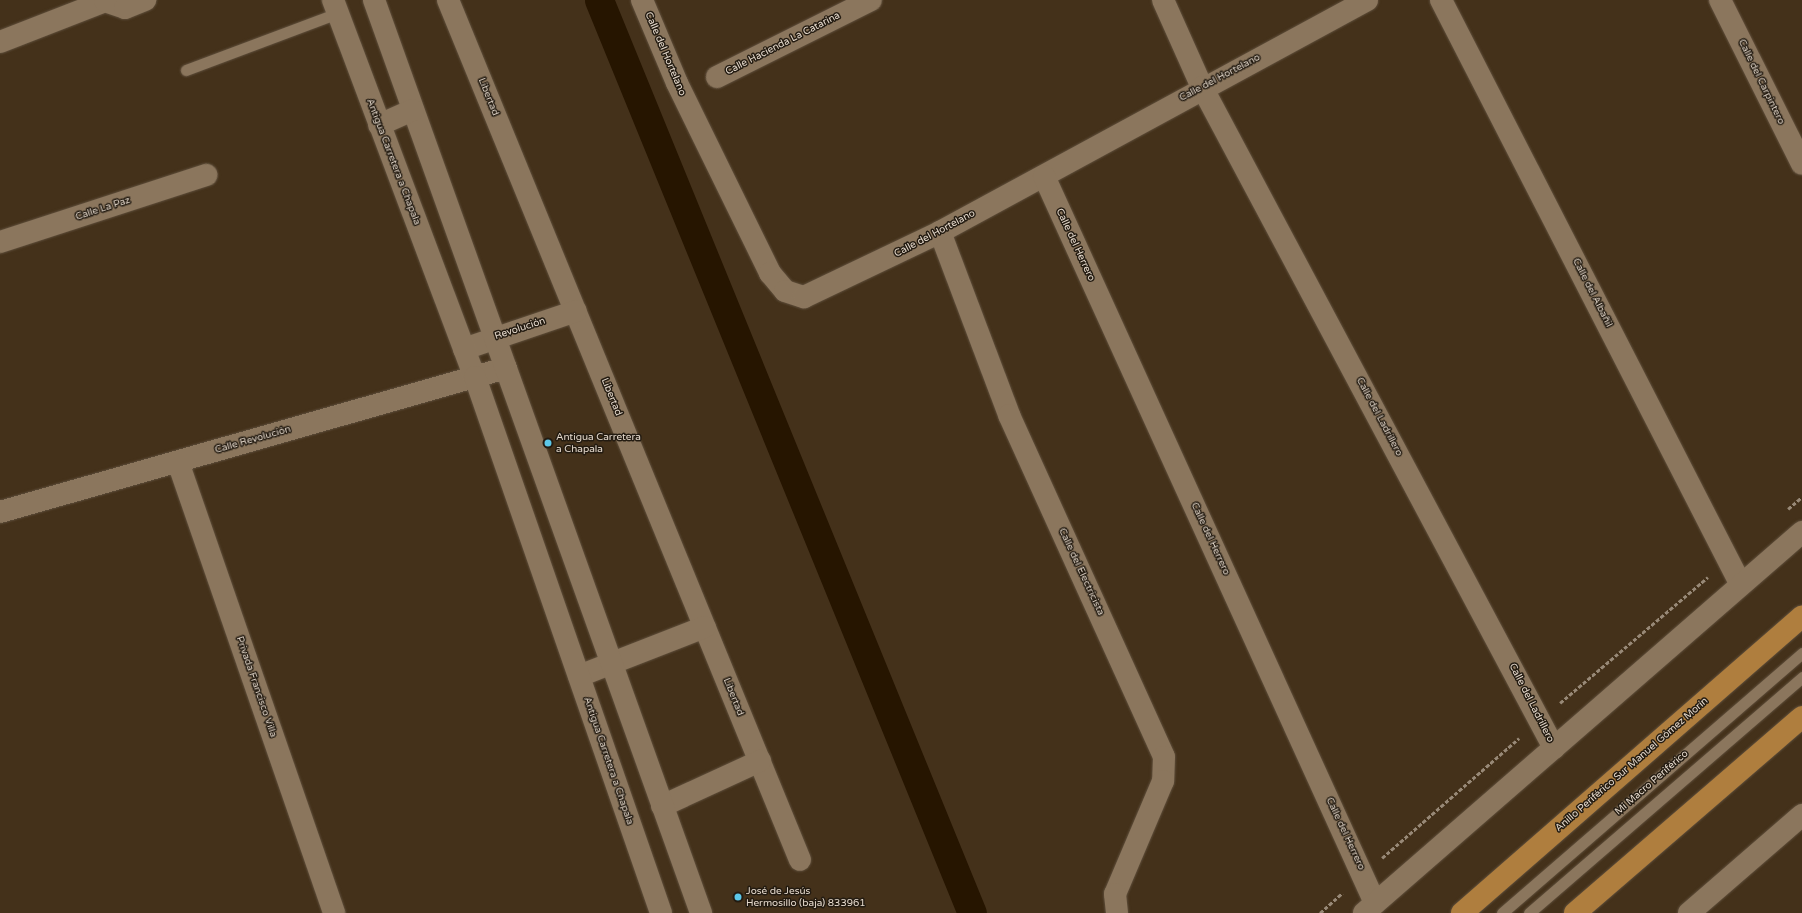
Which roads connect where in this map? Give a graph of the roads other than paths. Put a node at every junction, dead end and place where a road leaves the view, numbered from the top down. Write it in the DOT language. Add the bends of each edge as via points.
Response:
graph roads {
  1 [pos="105,0"];
  2 [pos="145,0"];
  3 [pos="374,0"];
  4 [pos="448,0"];
  5 [pos="642,0"];
  6 [pos="870,0"];
  7 [pos="1163,0"];
  8 [pos="1367,0"];
  9 [pos="1441,0"];
  10 [pos="1720,0"];
  11 [pos="335,7"];
  12 [pos="0,42"];
  13 [pos="186,70"];
  14 [pos="717,77"];
  15 [pos="1202,87"];
  16 [pos="413,110"];
  17 [pos="379,125"];
  18 [pos="1802,164"];
  19 [pos="206,175"];
  20 [pos="1044,176"];
  21 [pos="940,232"];
  22 [pos="0,242"];
  23 [pos="576,311"];
  24 [pos="495,337"];
  25 [pos="464,349"];
  26 [pos="506,368"];
  27 [pos="475,377"];
  28 [pos="178,462"];
  29 [pos="0,512"];
  30 [pos="1802,532"];
  31 [pos="1741,585"];
  32 [pos="1802,616"];
  33 [pos="705,627"];
  34 [pos="1802,653"];
  35 [pos="612,664"];
  36 [pos="579,676"];
  37 [pos="1802,677"];
  38 [pos="1802,717"];
  39 [pos="1554,748"];
  40 [pos="760,762"];
  41 [pos="662,806"];
  42 [pos="1802,816"];
  43 [pos="800,860"];
  44 [pos="1369,908"];
  45 [pos="334,913"];
  46 [pos="661,913"];
  47 [pos="701,913"];
  48 [pos="1117,913"];
  49 [pos="1462,913"];
  50 [pos="1502,913"];
  51 [pos="1529,913"];
  52 [pos="1575,913"];
  53 [pos="1689,913"];
  1 -- 2 [label="street" via="125,8"];
  1 -- 12 [label="street"];
  3 -- 16 [label="street"];
  4 -- 23 [label="street, Libertad"];
  5 -- 21 [label="street, Calle del Hortelano" via="677,83 770,272 786,291 804,297 825,290"];
  6 -- 14 [label="street, Calle Hacienda La Catarina"];
  7 -- 15 [label="street, Calle del Ladrillero"];
  8 -- 15 [label="street, Calle del Hortelano"];
  9 -- 31 [label="street, Calle del Albañil"];
  10 -- 18 [label="street, Calle del Carpintero"];
  11 -- 13 [label="lane"];
  11 -- 17 [label="street, Antigua Carretera a Chapala"];
  15 -- 20 [label="street, Calle del Hortelano"];
  15 -- 39 [label="street, Calle del Ladrillero"];
  16 -- 17 [label="street"];
  16 -- 24 [label="street"];
  17 -- 25 [label="street, Antigua Carretera a Chapala"];
  19 -- 22 [label="street, Calle La Paz"];
  20 -- 21 [label="street, Calle del Hortelano"];
  20 -- 44 [label="street, Calle del Herrero"];
  21 -- 48 [label="street, Calle del Electricista" via="1009,415 1164,757 1163,781 1115,894"];
  23 -- 24 [label="street, Revolución"];
  23 -- 33 [label="street, Libertad"];
  24 -- 25 [label="street, Revolución"];
  24 -- 26 [label="street"];
  25 -- 27 [label="street, Antigua Carretera a Chapala"];
  26 -- 27 [label="street, Calle Revolución"];
  26 -- 35 [label="street"];
  27 -- 28 [label="street, Calle Revolución"];
  27 -- 36 [label="street, Antigua Carretera a Chapala"];
  28 -- 29 [label="street, Calle Revolución"];
  28 -- 45 [label="street, Privada Francisco Villa"];
  30 -- 31 [label="street"];
  31 -- 39 [label="street"];
  32 -- 49 [label="highway, Anillo Periférico Sur Manuel Gómez Morín"];
  33 -- 35 [label="street"];
  33 -- 40 [label="street, Libertad"];
  34 -- 50 [label="lane, Mi Macro Periférico"];
  35 -- 36 [label="street"];
  35 -- 41 [label="street"];
  36 -- 46 [label="street, Antigua Carretera a Chapala"];
  37 -- 51 [label="lane, Mi Macro Periférico"];
  38 -- 52 [label="highway"];
  39 -- 44 [label="street"];
  40 -- 41 [label="street"];
  40 -- 43 [label="street, Libertad"];
  41 -- 47 [label="street"];
  42 -- 53 [label="street"];
}
